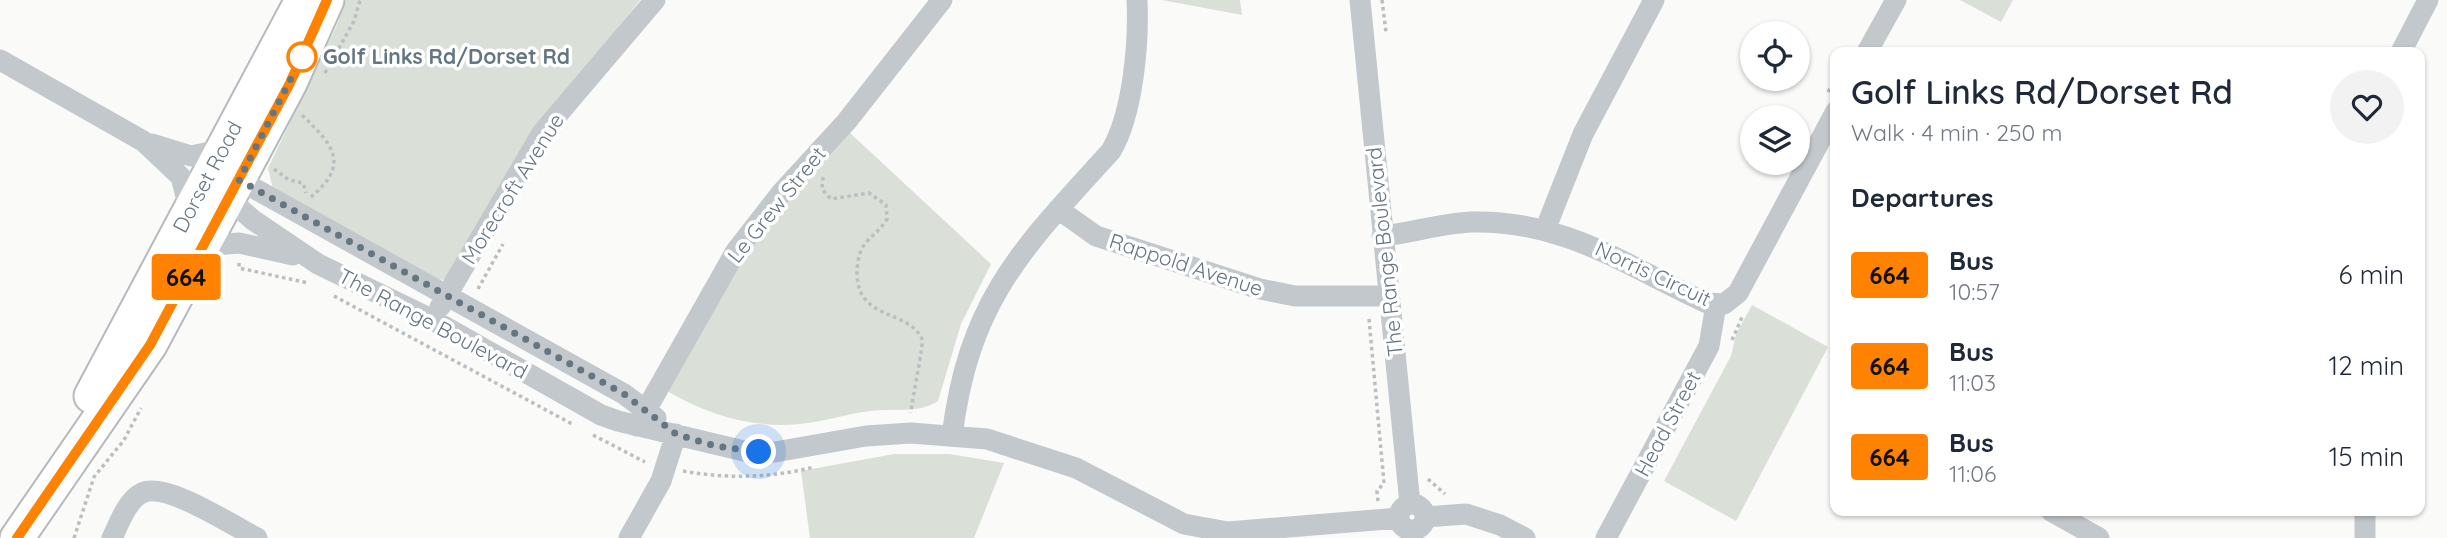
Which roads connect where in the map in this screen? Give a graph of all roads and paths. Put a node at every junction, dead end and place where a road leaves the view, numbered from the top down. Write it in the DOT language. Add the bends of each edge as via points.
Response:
graph roads {
  1 [pos="302,0"];
  2 [pos="327,0"];
  3 [pos="655,0"];
  4 [pos="942,0"];
  5 [pos="1137,0"];
  6 [pos="1360,0"];
  7 [pos="1382,0"];
  8 [pos="1654,0"];
  9 [pos="1896,0"];
  10 [pos="2428,0"];
  11 [pos="1387,44"];
  12 [pos="1870,47"];
  13 [pos="2403,47"];
  14 [pos="0,60"];
  15 [pos="302,115"];
  16 [pos="1830,122"];
  17 [pos="143,141"];
  18 [pos="274,169"];
  19 [pos="827,171"];
  20 [pos="223,175"];
  21 [pos="1058,209"];
  22 [pos="191,214"];
  23 [pos="1382,230"];
  24 [pos="1552,231"];
  25 [pos="506,237"];
  26 [pos="204,246"];
  27 [pos="318,264"];
  28 [pos="1381,291"];
  29 [pos="446,296"];
  30 [pos="1716,305"];
  31 [pos="468,308"];
  32 [pos="433,320"];
  33 [pos="642,418"];
  34 [pos="911,433"];
  35 [pos="676,434"];
  36 [pos="952,436"];
  37 [pos="1426,468"];
  38 [pos="2060,516"];
  39 [pos="2365,516"];
  40 [pos="1448,517"];
  41 [pos="1407,521"];
  42 [pos="10,538"];
  43 [pos="17,538"];
  44 [pos="112,538"];
  45 [pos="257,538"];
  46 [pos="629,538"];
  47 [pos="1525,538"];
  48 [pos="1606,538"];
  49 [pos="2099,538"];
  50 [pos="2365,538"];
  1 -- 20 [label="main road, Dorset Road"];
  2 -- 20 [label="main road, Dorset Road" via="290,83"];
  3 -- 29 [label="street, Morecroft Avenue" via="542,133"];
  4 -- 33 [label="street, Le Grew Street" via="736,251"];
  5 -- 21 [label="street" via="1125,122 1111,151"];
  6 -- 23 [label="street, The Range Boulevard"];
  7 -- 11 [label="path"];
  8 -- 24 [label="street" via="1583,134"];
  9 -- 12 [label="street"];
  10 -- 13 [label="street"];
  14 -- 17 [label="street"];
  15 -- 18 [label="path" via="333,151 332,176 310,198 303,183"];
  16 -- 30 [label="street, Norris Circuit" via="1738,293 1730,302"];
  17 -- 20 [label="street" via="191,156"];
  17 -- 22 [label="street" via="181,177"];
  19 -- 34 [label="path" via="822,189 831,199 869,193 886,205 887,219 859,257 857,281 872,306 913,328 922,341"];
  20 -- 22 [label="main road, Dorset Road"];
  20 -- 26 [label="main road, Dorset Road"];
  20 -- 27 [label="street, The Range Boulevard" via="253,220"];
  20 -- 29 [label="street, The Range Boulevard"];
  21 -- 28 [label="street, Rappold Avenue" via="1096,236 1280,294"];
  21 -- 36 [label="street" via="1023,250 989,302 957,398"];
  22 -- 42 [label="main road, Dorset Road"];
  23 -- 24 [label="street, Norris Circuit" via="1509,224"];
  23 -- 28 [label="street, The Range Boulevard"];
  24 -- 30 [label="street, Norris Circuit" via="1592,245"];
  25 -- 31 [label="path"];
  26 -- 27 [label="street" via="254,244"];
  26 -- 43 [label="main road, Dorset Road" via="150,345"];
  27 -- 32 [label="street, The Range Boulevard"];
  28 -- 41 [label="street, The Range Boulevard"];
  28 -- 41 [label="path" via="1384,483 1377,491"];
  29 -- 31 [label="street, The Range Boulevard"];
  29 -- 32 [label="street, Morecroft Avenue"];
  30 -- 48 [label="street, Head Street" via="1709,346"];
  31 -- 33 [label="street, The Range Boulevard" via="624,394"];
  32 -- 33 [label="street, The Range Boulevard" via="601,415"];
  33 -- 35 [label="street, The Range Boulevard"];
  34 -- 35 [label="street, The Range Boulevard" via="775,452 715,446"];
  34 -- 36 [label="street, The Range Boulevard"];
  35 -- 46 [label="street" via="660,481"];
  36 -- 41 [label="street, The Range Boulevard" via="987,439 1040,454 1173,519 1206,529 1253,532"];
  37 -- 40 [label="path" via="1428,480 1446,494"];
  38 -- 49 [label="street"];
  39 -- 50 [label="street"];
  40 -- 41 [label="street"];
  40 -- 47 [label="street" via="1466,514 1482,518"];
  44 -- 45 [label="street" via="130,504 141,493 156,489"];
}
